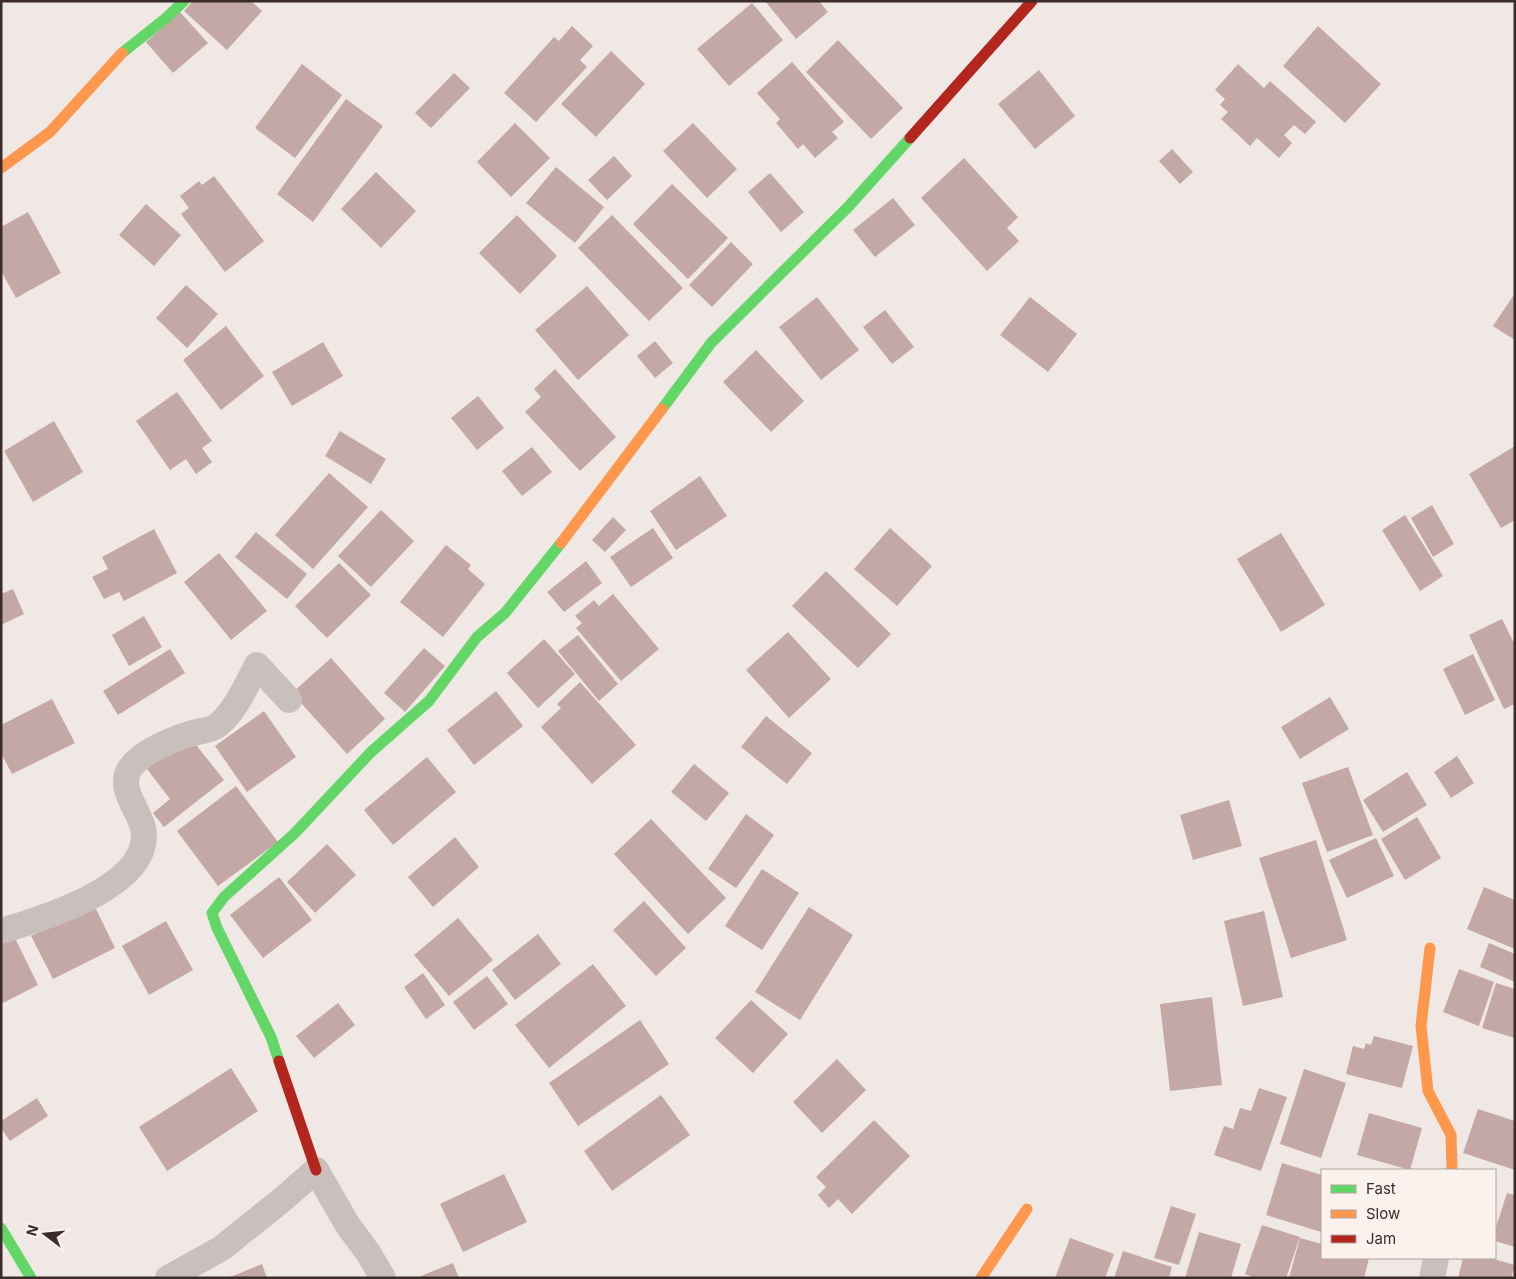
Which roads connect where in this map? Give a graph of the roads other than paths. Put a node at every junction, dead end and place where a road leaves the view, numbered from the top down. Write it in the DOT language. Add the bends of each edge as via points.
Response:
graph roads {
  1 [pos="184,1"];
  2 [pos="1032,1"];
  3 [pos="1,168"];
  4 [pos="289,700"];
  5 [pos="1,931"];
  6 [pos="1430,948"];
  7 [pos="1452,1169"];
  8 [pos="316,1170"];
  9 [pos="1027,1210"];
  10 [pos="1,1228"];
  11 [pos="1436,1259"];
  12 [pos="31,1278"];
  13 [pos="168,1278"];
  14 [pos="383,1278"];
  15 [pos="981,1278"];
  16 [pos="1432,1278"];
  1 -- 3 [label="street" via="119,55 50,132"];
  2 -- 8 [label="street" via="849,206 711,344 506,612 477,637 429,701 372,752 295,833 224,897 212,914 271,1037"];
  4 -- 5 [label="street" via="257,665 237,703 217,726 175,738 140,758 129,769 126,783 131,803 143,827 144,844 136,861 113,884 80,904"];
  6 -- 7 [label="street" via="1421,1026 1428,1090 1451,1135"];
  8 -- 13 [label="street" via="222,1248"];
  8 -- 14 [label="street"];
  9 -- 15 [label="street"];
  10 -- 12 [label="street"];
  11 -- 16 [label="street"];
}
